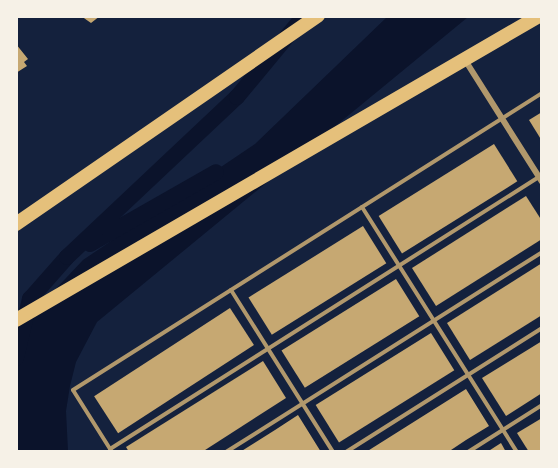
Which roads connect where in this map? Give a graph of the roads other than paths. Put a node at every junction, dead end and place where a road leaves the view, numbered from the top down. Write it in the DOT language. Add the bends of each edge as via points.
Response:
graph roads {
  1 [pos="318,16"];
  2 [pos="539,16"];
  3 [pos="465,60"];
  4 [pos="542,93"];
  5 [pos="502,119"];
  6 [pos="540,178"];
  7 [pos="362,207"];
  8 [pos="16,224"];
  9 [pos="542,252"];
  10 [pos="399,266"];
  11 [pos="231,290"];
  12 [pos="16,320"];
  13 [pos="433,320"];
  14 [pos="542,328"];
  15 [pos="268,348"];
  16 [pos="468,374"];
  17 [pos="303,403"];
  18 [pos="542,405"];
  19 [pos="502,429"];
  20 [pos="111,450"];
  21 [pos="226,452"];
  22 [pos="333,452"];
  23 [pos="346,452"];
  24 [pos="468,452"];
  25 [pos="516,452"];
  1 -- 8 [label="main road"];
  2 -- 3 [label="main road"];
  3 -- 5 [label="street"];
  3 -- 12 [label="main road"];
  4 -- 5 [label="lane"];
  5 -- 6 [label="street"];
  5 -- 7 [label="lane"];
  6 -- 10 [label="lane"];
  7 -- 10 [label="lane"];
  7 -- 11 [label="lane"];
  9 -- 13 [label="lane"];
  10 -- 13 [label="lane"];
  10 -- 15 [label="lane"];
  11 -- 15 [label="lane"];
  11 -- 20 [label="lane" via="73,390"];
  13 -- 16 [label="lane"];
  13 -- 17 [label="lane"];
  14 -- 16 [label="lane"];
  15 -- 17 [label="lane"];
  15 -- 20 [label="lane"];
  16 -- 19 [label="lane"];
  16 -- 23 [label="lane"];
  17 -- 21 [label="lane"];
  17 -- 22 [label="lane"];
  18 -- 19 [label="lane"];
  19 -- 24 [label="lane"];
  19 -- 25 [label="lane"];
}
